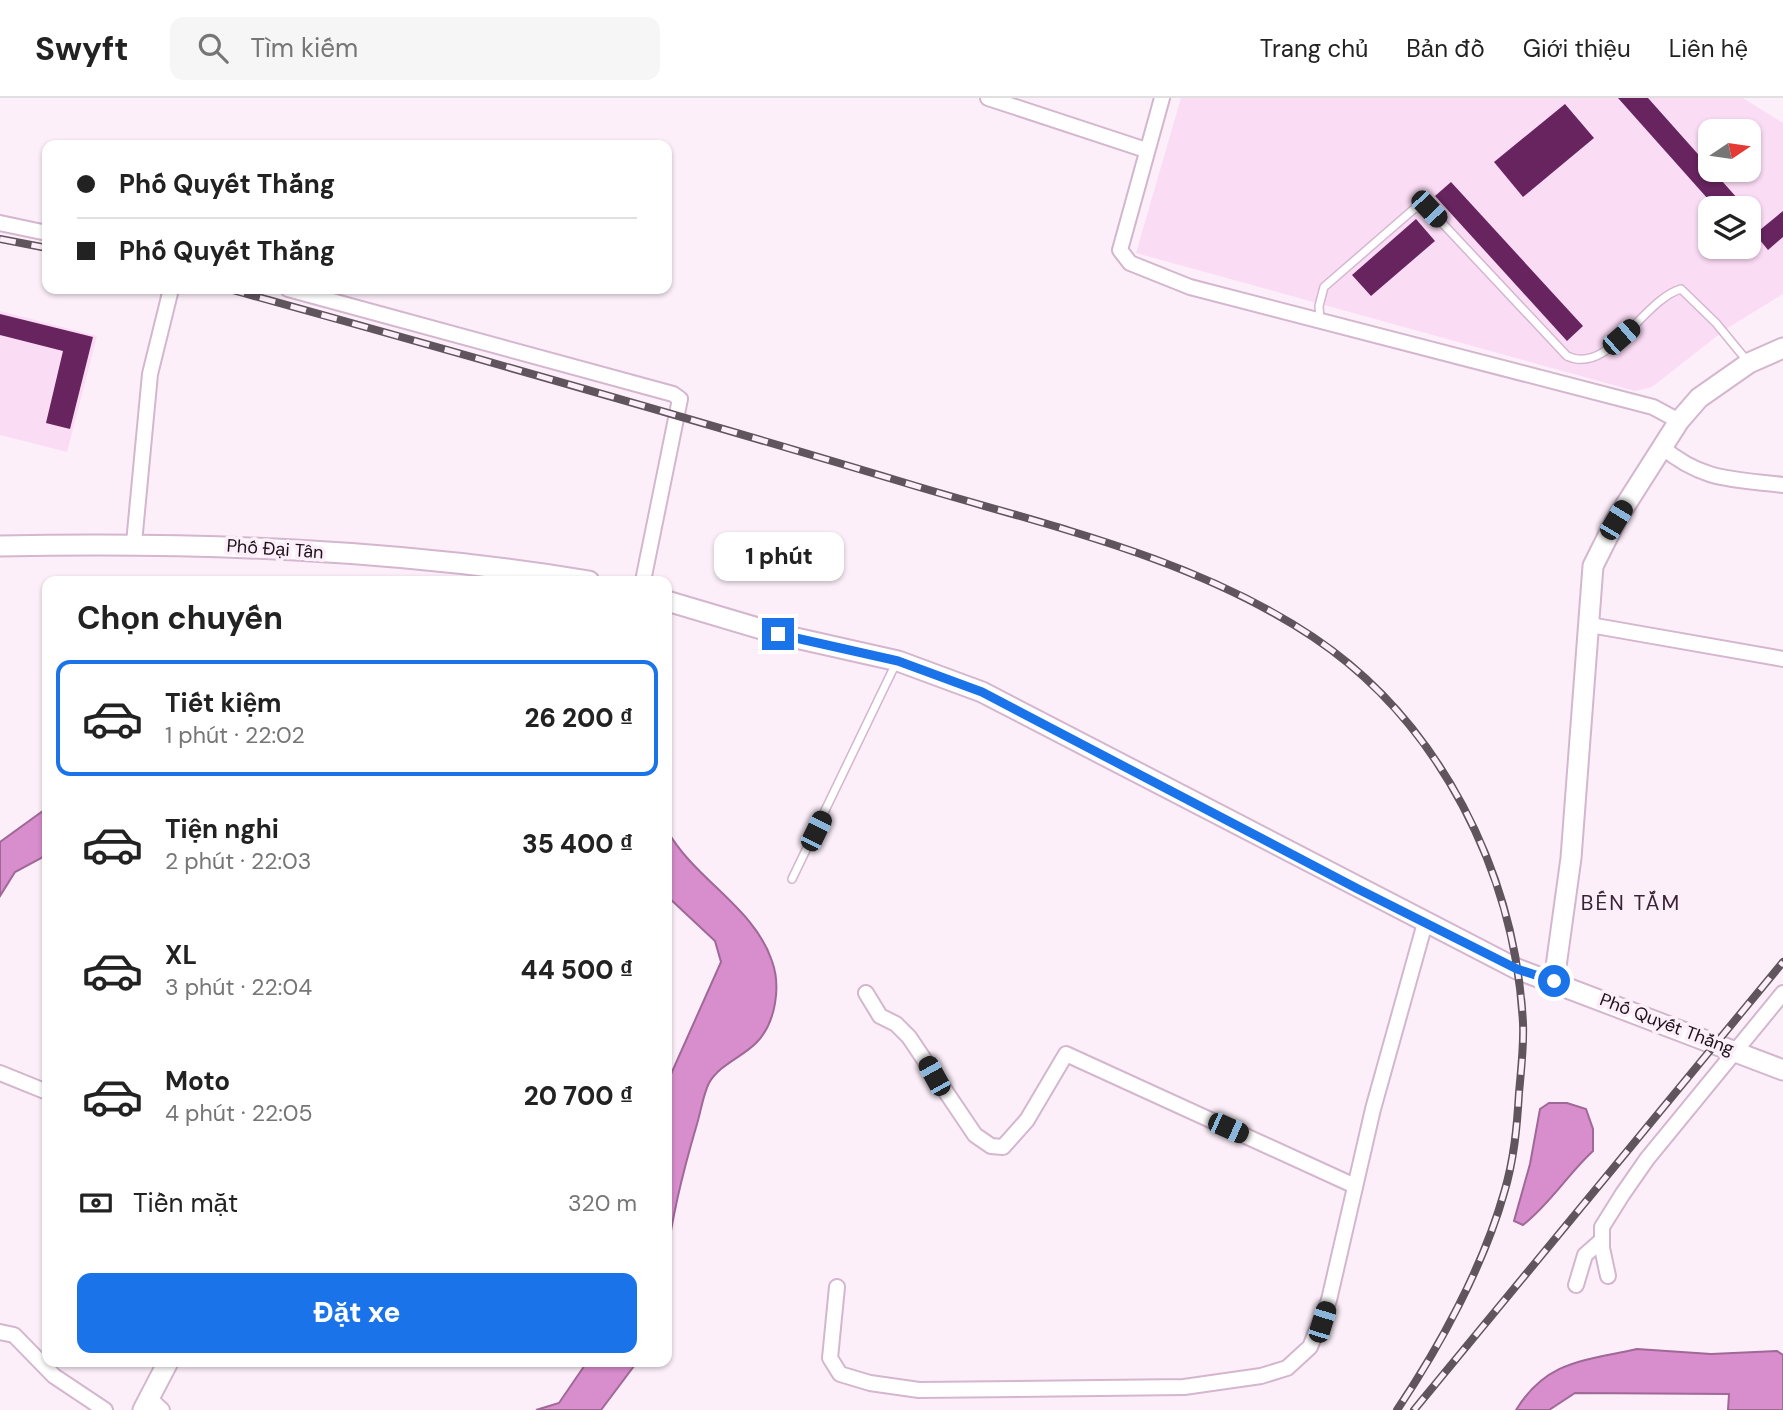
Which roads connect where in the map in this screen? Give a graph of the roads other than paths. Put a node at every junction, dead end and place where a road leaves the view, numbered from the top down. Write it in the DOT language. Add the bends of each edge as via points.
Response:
graph roads {
  1 [pos="988,98"];
  2 [pos="1162,98"];
  3 [pos="1146,150"];
  4 [pos="0,223"];
  5 [pos="42,232"];
  6 [pos="170,294"];
  7 [pos="306,294"];
  8 [pos="1320,320"];
  9 [pos="1783,348"];
  10 [pos="1749,363"];
  11 [pos="1679,421"];
  12 [pos="1662,447"];
  13 [pos="1783,485"];
  14 [pos="134,543"];
  15 [pos="0,546"];
  16 [pos="532,576"];
  17 [pos="644,576"];
  18 [pos="672,602"];
  19 [pos="1590,625"];
  20 [pos="1783,659"];
  21 [pos="898,661"];
  22 [pos="792,879"];
  23 [pos="1425,923"];
  24 [pos="1554,981"];
  25 [pos="866,993"];
  26 [pos="1783,993"];
  27 [pos="1737,1052"];
  28 [pos="1783,1070"];
  29 [pos="0,1073"];
  30 [pos="42,1090"];
  31 [pos="1355,1186"];
  32 [pos="1602,1241"];
  33 [pos="1608,1276"];
  34 [pos="1576,1285"];
  35 [pos="836,1287"];
  36 [pos="0,1332"];
  37 [pos="42,1364"];
  38 [pos="45,1367"];
  39 [pos="166,1367"];
  40 [pos="151,1406"];
  41 [pos="105,1410"];
  1 -- 3 [label="street"];
  2 -- 3 [label="street"];
  3 -- 8 [label="street" via="1120,250 1130,263 1190,287"];
  4 -- 5 [label="street"];
  6 -- 14 [label="street" via="150,374"];
  7 -- 17 [label="street" via="680,398"];
  8 -- 10 [label="lane" via="1324,287 1415,208 1423,206 1567,356 1579,362 1588,361 1681,289"];
  8 -- 11 [label="street" via="1653,407"];
  9 -- 10 [label="main road"];
  10 -- 11 [label="main road" via="1699,398"];
  11 -- 12 [label="main road"];
  12 -- 13 [label="street" via="1686,467 1720,477"];
  12 -- 19 [label="main road" via="1593,566"];
  14 -- 15 [label="main road, Phố Đại Tân"];
  14 -- 16 [label="main road, Phố Đại Tân" via="399,558"];
  18 -- 21 [label="main road, Phố Quyết Thắng" via="778,634"];
  19 -- 20 [label="street"];
  19 -- 24 [label="main road" via="1571,858"];
  21 -- 22 [label="lane"];
  21 -- 23 [label="main road, Phố Quyết Thắng" via="982,692"];
  23 -- 24 [label="main road, Phố Quyết Thắng" via="1517,969"];
  23 -- 31 [label="street"];
  24 -- 27 [label="main road, Phố Quyết Thắng"];
  25 -- 31 [label="street" via="880,1016 896,1024 922,1054 975,1135 991,1146 1003,1147 1019,1130 1066,1054"];
  26 -- 27 [label="street"];
  27 -- 28 [label="main road, Phố Quyết Thắng"];
  27 -- 32 [label="street" via="1647,1159 1602,1227"];
  29 -- 30 [label="street"];
  31 -- 35 [label="street" via="1329,1300 1310,1347 1287,1368 1261,1376 1184,1387 919,1390 870,1382 840,1374 831,1358"];
  32 -- 33 [label="street"];
  32 -- 34 [label="street" via="1585,1255"];
  36 -- 37 [label="street" via="14,1335"];
  38 -- 41 [label="street"];
  39 -- 40 [label="main road"];
}
